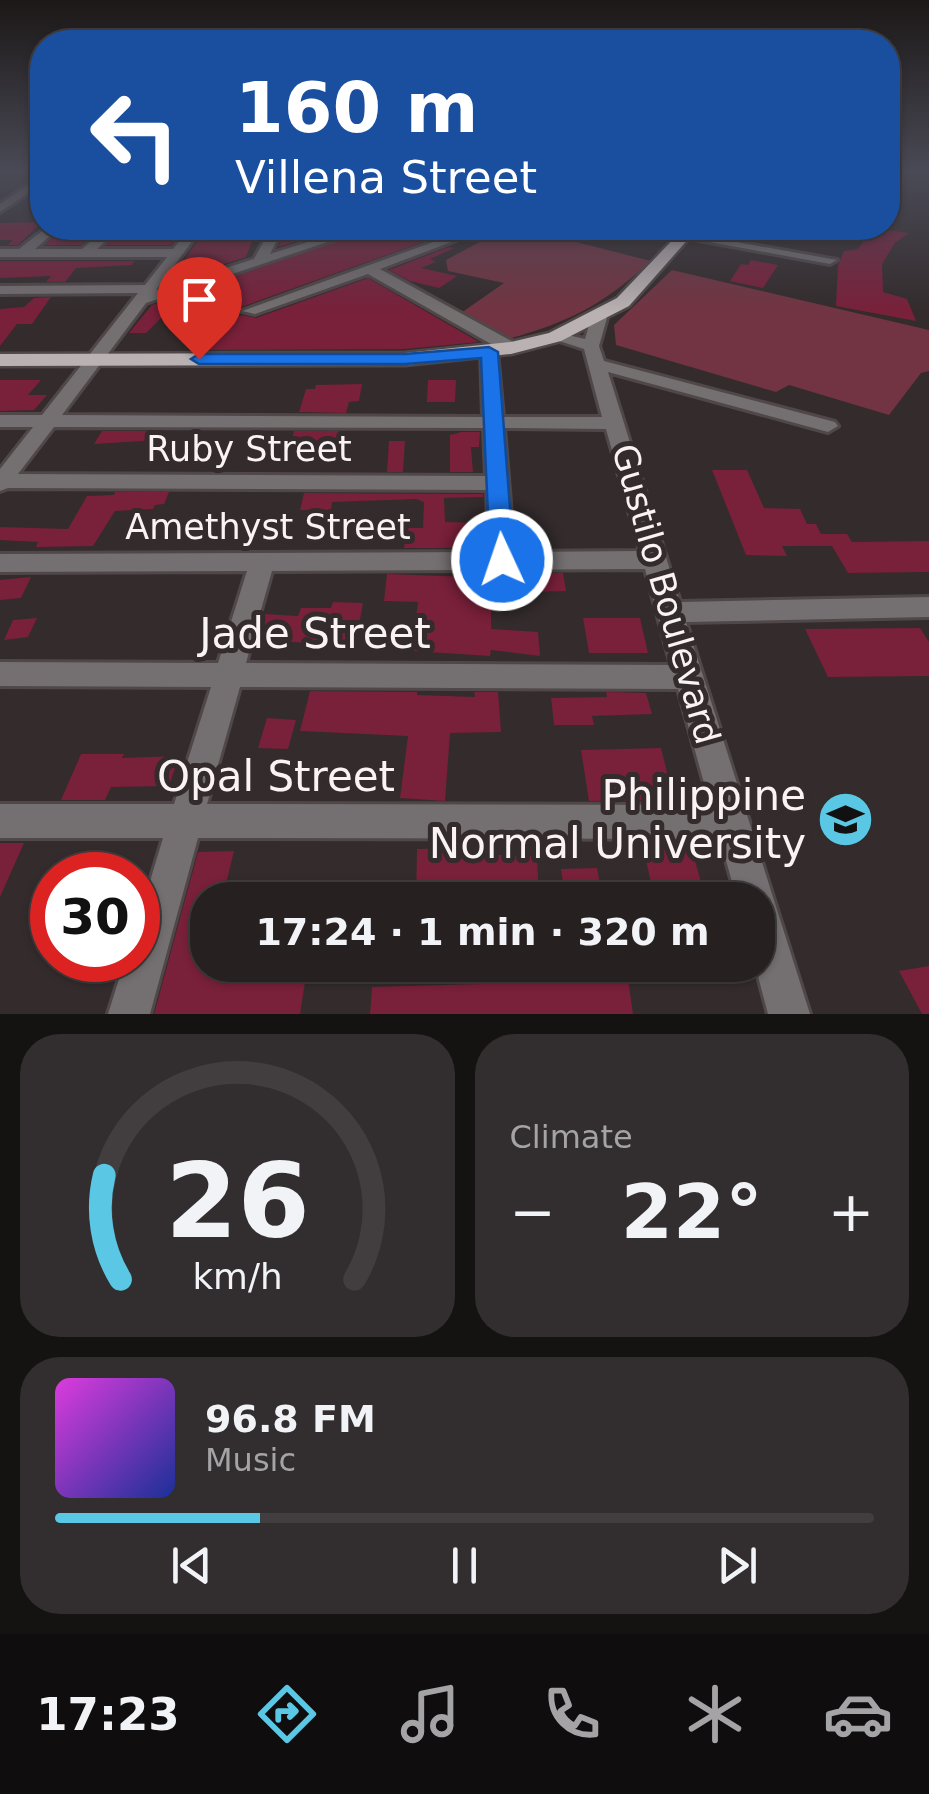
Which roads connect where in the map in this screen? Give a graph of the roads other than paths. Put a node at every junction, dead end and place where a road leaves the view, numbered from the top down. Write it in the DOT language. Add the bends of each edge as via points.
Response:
graph roads {
  1 [pos="38,240"];
  2 [pos="100,240"];
  3 [pos="187,240"];
  4 [pos="271,240"];
  5 [pos="326,240"];
  6 [pos="449,240"];
  7 [pos="681,240"];
  8 [pos="729,240"];
  9 [pos="0,253"];
  10 [pos="22,253"];
  11 [pos="85,253"];
  12 [pos="177,253"];
  13 [pos="830,260"];
  14 [pos="260,261"];
  15 [pos="370,269"];
  16 [pos="0,290"];
  17 [pos="143,295"];
  18 [pos="250,311"];
  19 [pos="599,318"];
  20 [pos="555,337"];
  21 [pos="512,348"];
  22 [pos="489,352"];
  23 [pos="594,355"];
  24 [pos="0,360"];
  25 [pos="96,360"];
  26 [pos="0,421"];
  27 [pos="49,421"];
  28 [pos="496,421"];
  29 [pos="616,423"];
  30 [pos="828,426"];
  31 [pos="1,482"];
  32 [pos="498,483"];
  33 [pos="502,560"];
  34 [pos="656,560"];
  35 [pos="262,562"];
  36 [pos="0,563"];
  37 [pos="929,607"];
  38 [pos="671,612"];
  39 [pos="0,674"];
  40 [pos="229,674"];
  41 [pos="690,677"];
  42 [pos="0,821"];
  43 [pos="186,821"];
  44 [pos="732,822"];
  45 [pos="750,882"];
  46 [pos="775,966"];
  47 [pos="129,1014"];
  48 [pos="789,1014"];
  1 -- 10 [label="street"];
  2 -- 11 [label="street"];
  3 -- 12 [label="street"];
  4 -- 14 [label="street"];
  5 -- 14 [label="street"];
  6 -- 15 [label="street"];
  7 -- 19 [label="main road" via="641,287"];
  8 -- 13 [label="street"];
  9 -- 10 [label="street"];
  10 -- 11 [label="street"];
  11 -- 12 [label="street"];
  12 -- 17 [label="street"];
  14 -- 17 [label="street"];
  15 -- 18 [label="street"];
  15 -- 21 [label="street"];
  16 -- 17 [label="street"];
  17 -- 25 [label="street"];
  19 -- 20 [label="main road"];
  19 -- 23 [label="street"];
  20 -- 21 [label="main road"];
  20 -- 23 [label="street"];
  21 -- 22 [label="main road"];
  22 -- 25 [label="main road" via="405,359"];
  22 -- 28 [label="street"];
  23 -- 29 [label="street, Gustilo Boulevard"];
  23 -- 30 [label="street"];
  24 -- 25 [label="main road"];
  25 -- 27 [label="street"];
  26 -- 27 [label="street"];
  27 -- 28 [label="street"];
  27 -- 31 [label="street"];
  28 -- 29 [label="street"];
  28 -- 32 [label="street"];
  29 -- 34 [label="street, Gustilo Boulevard"];
  31 -- 32 [label="street, Ruby Street"];
  32 -- 33 [label="street"];
  33 -- 34 [label="street, Amethyst Street"];
  33 -- 35 [label="street, Amethyst Street"];
  34 -- 38 [label="street, Gustilo Boulevard"];
  35 -- 36 [label="street, Amethyst Street"];
  35 -- 40 [label="street"];
  37 -- 38 [label="street"];
  38 -- 41 [label="street, Gustilo Boulevard"];
  39 -- 40 [label="street, Jade Street"];
  40 -- 41 [label="street, Jade Street"];
  40 -- 43 [label="street"];
  41 -- 44 [label="street, Gustilo Boulevard"];
  42 -- 43 [label="street, Opal Street"];
  43 -- 44 [label="street, Opal Street"];
  43 -- 47 [label="street"];
  44 -- 45 [label="street, Gustilo Boulevard"];
  46 -- 48 [label="street"];
}
